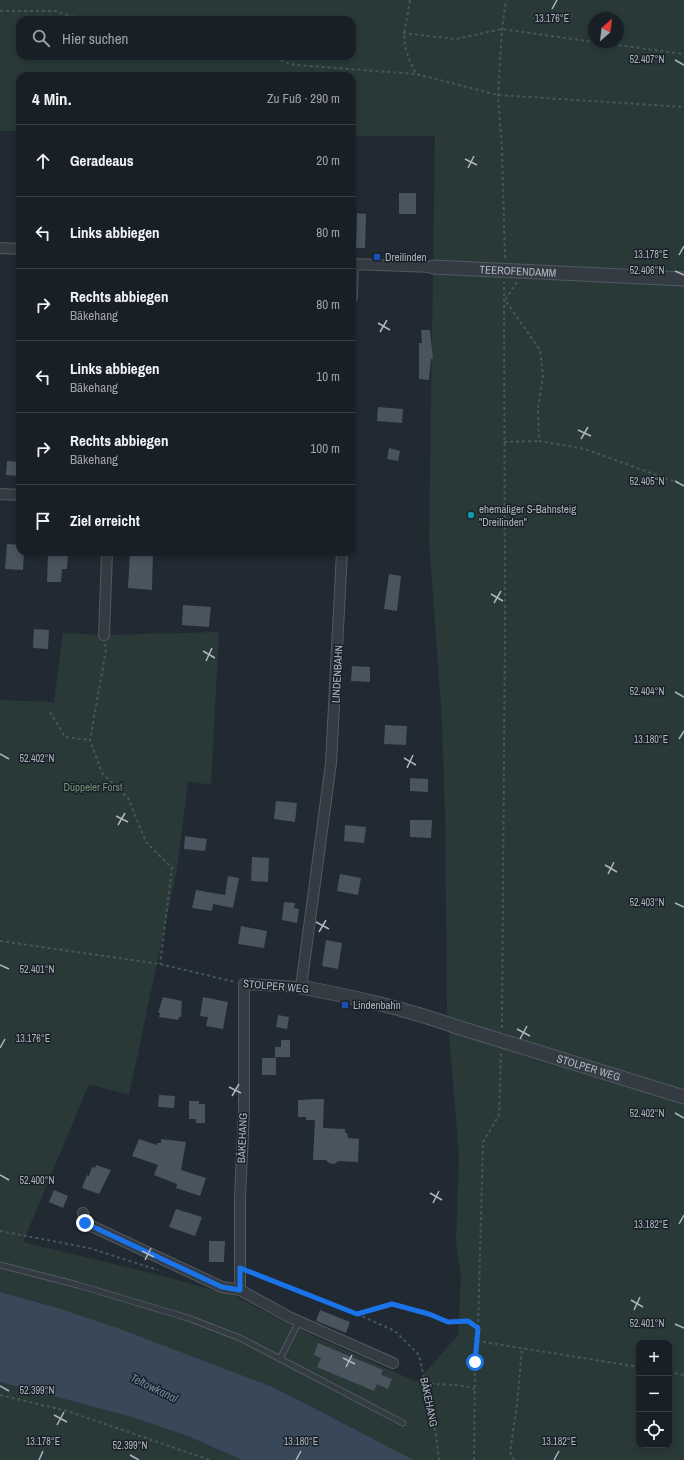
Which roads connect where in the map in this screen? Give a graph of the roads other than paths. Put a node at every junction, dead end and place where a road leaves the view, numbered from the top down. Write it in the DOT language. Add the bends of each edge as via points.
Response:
graph roads {
  1 [pos="0,248"];
  2 [pos="16,249"];
  3 [pos="356,264"];
  4 [pos="433,267"];
  5 [pos="684,279"];
  6 [pos="0,494"];
  7 [pos="16,495"];
  8 [pos="107,556"];
  9 [pos="342,556"];
  10 [pos="104,635"];
  11 [pos="244,984"];
  12 [pos="301,987"];
  13 [pos="684,1097"];
  14 [pos="83,1213"];
  15 [pos="0,1265"];
  16 [pos="240,1290"];
  17 [pos="298,1321"];
  18 [pos="280,1360"];
  19 [pos="393,1363"];
  20 [pos="403,1423"];
  1 -- 2 [label="street"];
  3 -- 4 [label="street, TEEROFENDAMM"];
  4 -- 5 [label="street, TEEROFENDAMM"];
  6 -- 7 [label="street"];
  8 -- 10 [label="street"];
  9 -- 12 [label="street, LINDENBAHN" via="332,763"];
  11 -- 12 [label="street, STOLPER WEG"];
  11 -- 16 [label="street, BÄKEHANG"];
  12 -- 13 [label="street, STOLPER WEG" via="375,1001"];
  14 -- 16 [label="street" via="85,1223 222,1287"];
  15 -- 18 [label="lane" via="188,1318 240,1338"];
  16 -- 17 [label="street"];
  17 -- 18 [label="lane"];
  17 -- 19 [label="street"];
  18 -- 20 [label="lane"];
}
